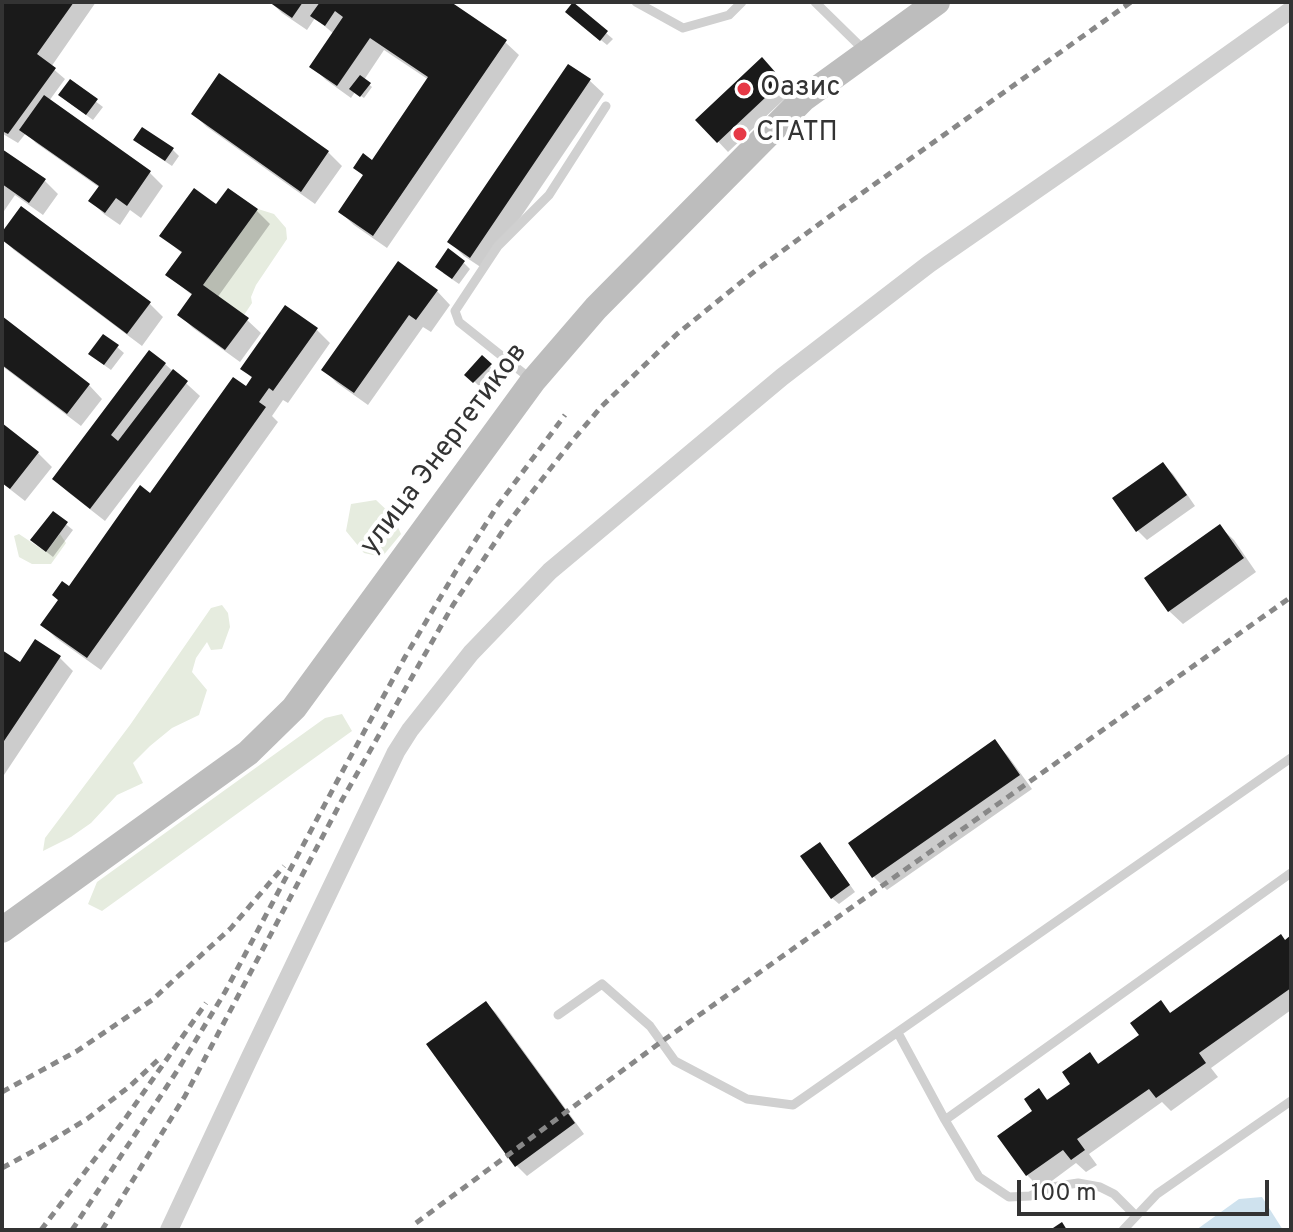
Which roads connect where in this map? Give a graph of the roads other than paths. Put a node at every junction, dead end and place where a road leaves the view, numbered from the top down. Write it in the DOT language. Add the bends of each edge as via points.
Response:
graph roads {
  1 [pos="636,2"];
  2 [pos="742,2"];
  3 [pos="815,2"];
  4 [pos="937,2"];
  5 [pos="1291,10"];
  6 [pos="867,53"];
  7 [pos="606,106"];
  8 [pos="533,381"];
  9 [pos="1291,758"];
  10 [pos="1291,873"];
  11 [pos="2,930"];
  12 [pos="558,1015"];
  13 [pos="898,1033"];
  14 [pos="1291,1101"];
  15 [pos="945,1120"];
  16 [pos="1136,1216"];
  17 [pos="169,1230"];
  18 [pos="1123,1230"];
  1 -- 2 [label="lane" via="683,28 729,15"];
  3 -- 6 [label="lane"];
  4 -- 6 [label="street, улица Энергетиков"];
  5 -- 17 [label="street" via="929,264 794,368 550,571 471,653 396,752"];
  6 -- 8 [label="street, улица Энергетиков" via="797,104 596,308"];
  7 -- 8 [label="lane" via="549,195 498,246 455,311 459,322"];
  8 -- 11 [label="street, улица Энергетиков" via="294,708 248,753"];
  9 -- 13 [label="lane"];
  10 -- 15 [label="lane"];
  12 -- 13 [label="lane" via="602,984 650,1026 675,1061 747,1099 793,1105"];
  13 -- 15 [label="lane"];
  14 -- 16 [label="lane" via="1157,1194"];
  15 -- 16 [label="lane" via="979,1177 1009,1197 1078,1183 1114,1194"];
  16 -- 18 [label="lane"];
}
